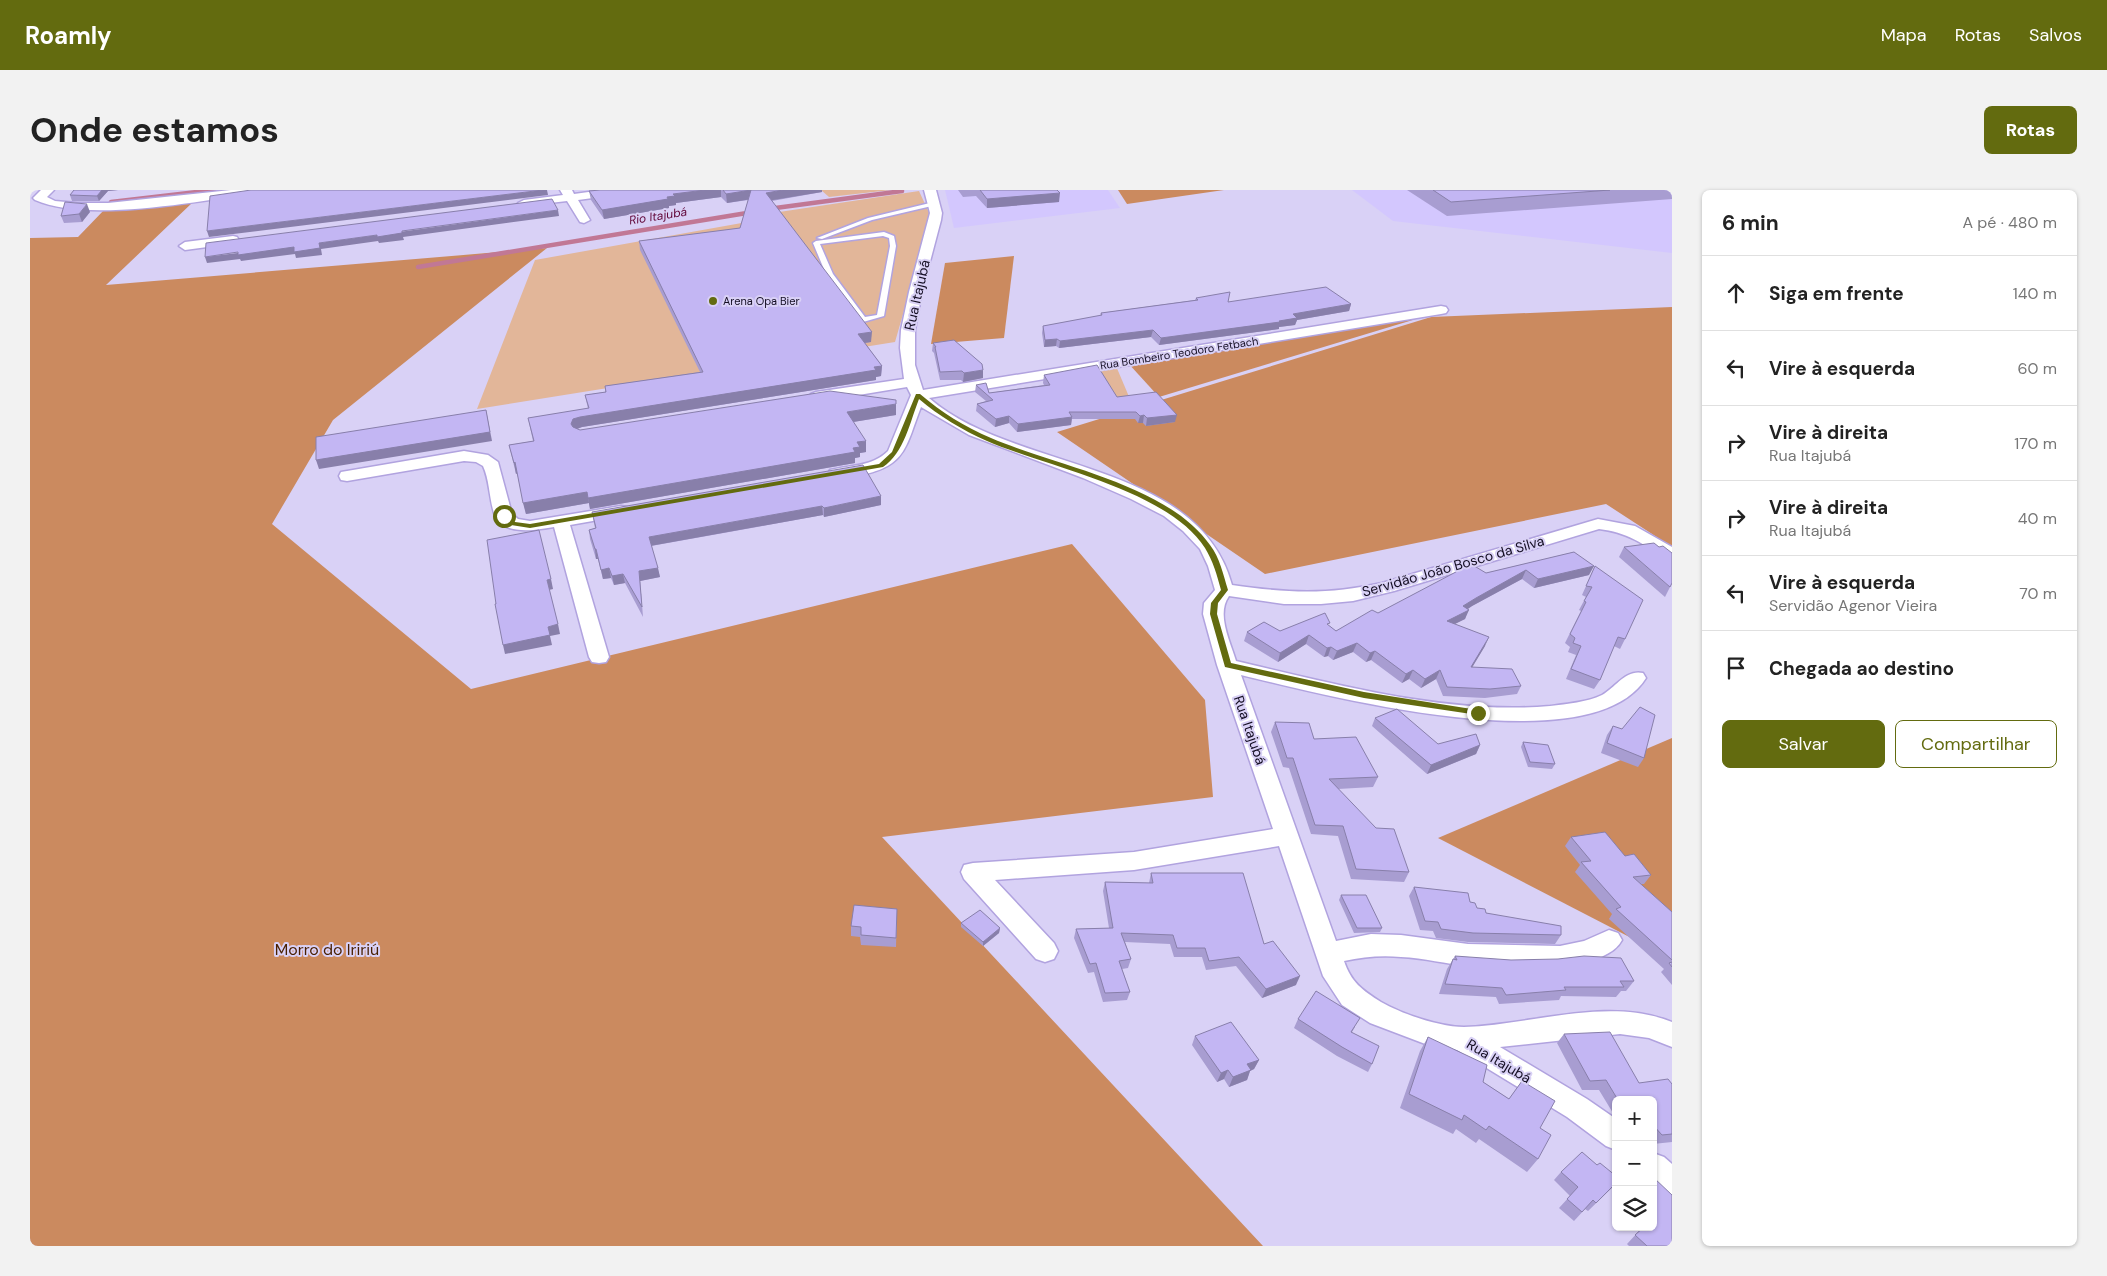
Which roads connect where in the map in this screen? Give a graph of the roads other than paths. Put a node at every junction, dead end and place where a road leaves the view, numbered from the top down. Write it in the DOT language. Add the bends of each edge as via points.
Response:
graph roads {
  1 [pos="183,190"];
  2 [pos="257,190"];
  3 [pos="630,190"];
  4 [pos="930,190"];
  5 [pos="46,191"];
  6 [pos="566,195"];
  7 [pos="934,204"];
  8 [pos="514,205"];
  9 [pos="584,220"];
  10 [pos="244,239"];
  11 [pos="816,243"];
  12 [pos="185,246"];
  13 [pos="1441,310"];
  14 [pos="915,388"];
  15 [pos="797,400"];
  16 [pos="347,476"];
  17 [pos="820,477"];
  18 [pos="637,508"];
  19 [pos="561,522"];
  20 [pos="1672,555"];
  21 [pos="1224,590"];
  22 [pos="599,657"];
  23 [pos="1227,665"];
  24 [pos="1636,678"];
  25 [pos="1286,836"];
  26 [pos="1609,940"];
  27 [pos="1045,951"];
  28 [pos="1327,953"];
  29 [pos="1672,1035"];
  30 [pos="1463,1039"];
  31 [pos="1612,1133"];
  32 [pos="1657,1171"];
  33 [pos="1672,1184"];
  1 -- 5 [label="street" via="101,199"];
  2 -- 5 [label="street" via="101,207 43,203 39,198"];
  3 -- 6 [label="street"];
  4 -- 7 [label="street, Rua Itajubá"];
  6 -- 8 [label="street"];
  6 -- 9 [label="street"];
  7 -- 11 [label="lane" via="870,219 824,235"];
  7 -- 14 [label="street, Rua Itajubá" via="935,220 907,334 908,365"];
  10 -- 12 [label="street"];
  11 -- 11 [label="lane" via="833,279 863,320 880,316 892,237 884,234"];
  13 -- 14 [label="street, Rua Bombeiro Teodoro Fetbach"];
  14 -- 15 [label="street, Rua Bombeiro Teodoro Fetbach"];
  14 -- 17 [label="street" via="895,453 889,460 868,468"];
  14 -- 21 [label="street" via="937,411 978,434 1074,468 1171,512 1196,532 1207,546 1217,563"];
  16 -- 19 [label="street" via="464,456 477,457 492,465 504,516 513,523 530,526"];
  18 -- 19 [label="street"];
  19 -- 22 [label="street"];
  20 -- 21 [label="street, Servidão João Bosco da Silva" via="1641,534 1620,525 1598,524 1353,595 1284,598"];
  21 -- 23 [label="street, Rua Itajubá" via="1214,603 1213,614"];
  23 -- 24 [label="street" via="1364,695 1478,713 1526,714 1593,706 1623,692"];
  23 -- 25 [label="street, Rua Itajubá"];
  25 -- 27 [label="street" via="1134,861 973,872"];
  25 -- 28 [label="street, Rua Itajubá"];
  26 -- 28 [label="street" via="1589,950 1560,957 1468,955 1371,945"];
  28 -- 30 [label="street, Rua Itajubá" via="1336,976 1351,997 1380,1015 1428,1033"];
  29 -- 30 [label="street" via="1651,1026 1620,1022"];
  30 -- 31 [label="street, Rua Itajubá" via="1577,1108"];
  32 -- 33 [label="street"];
}
